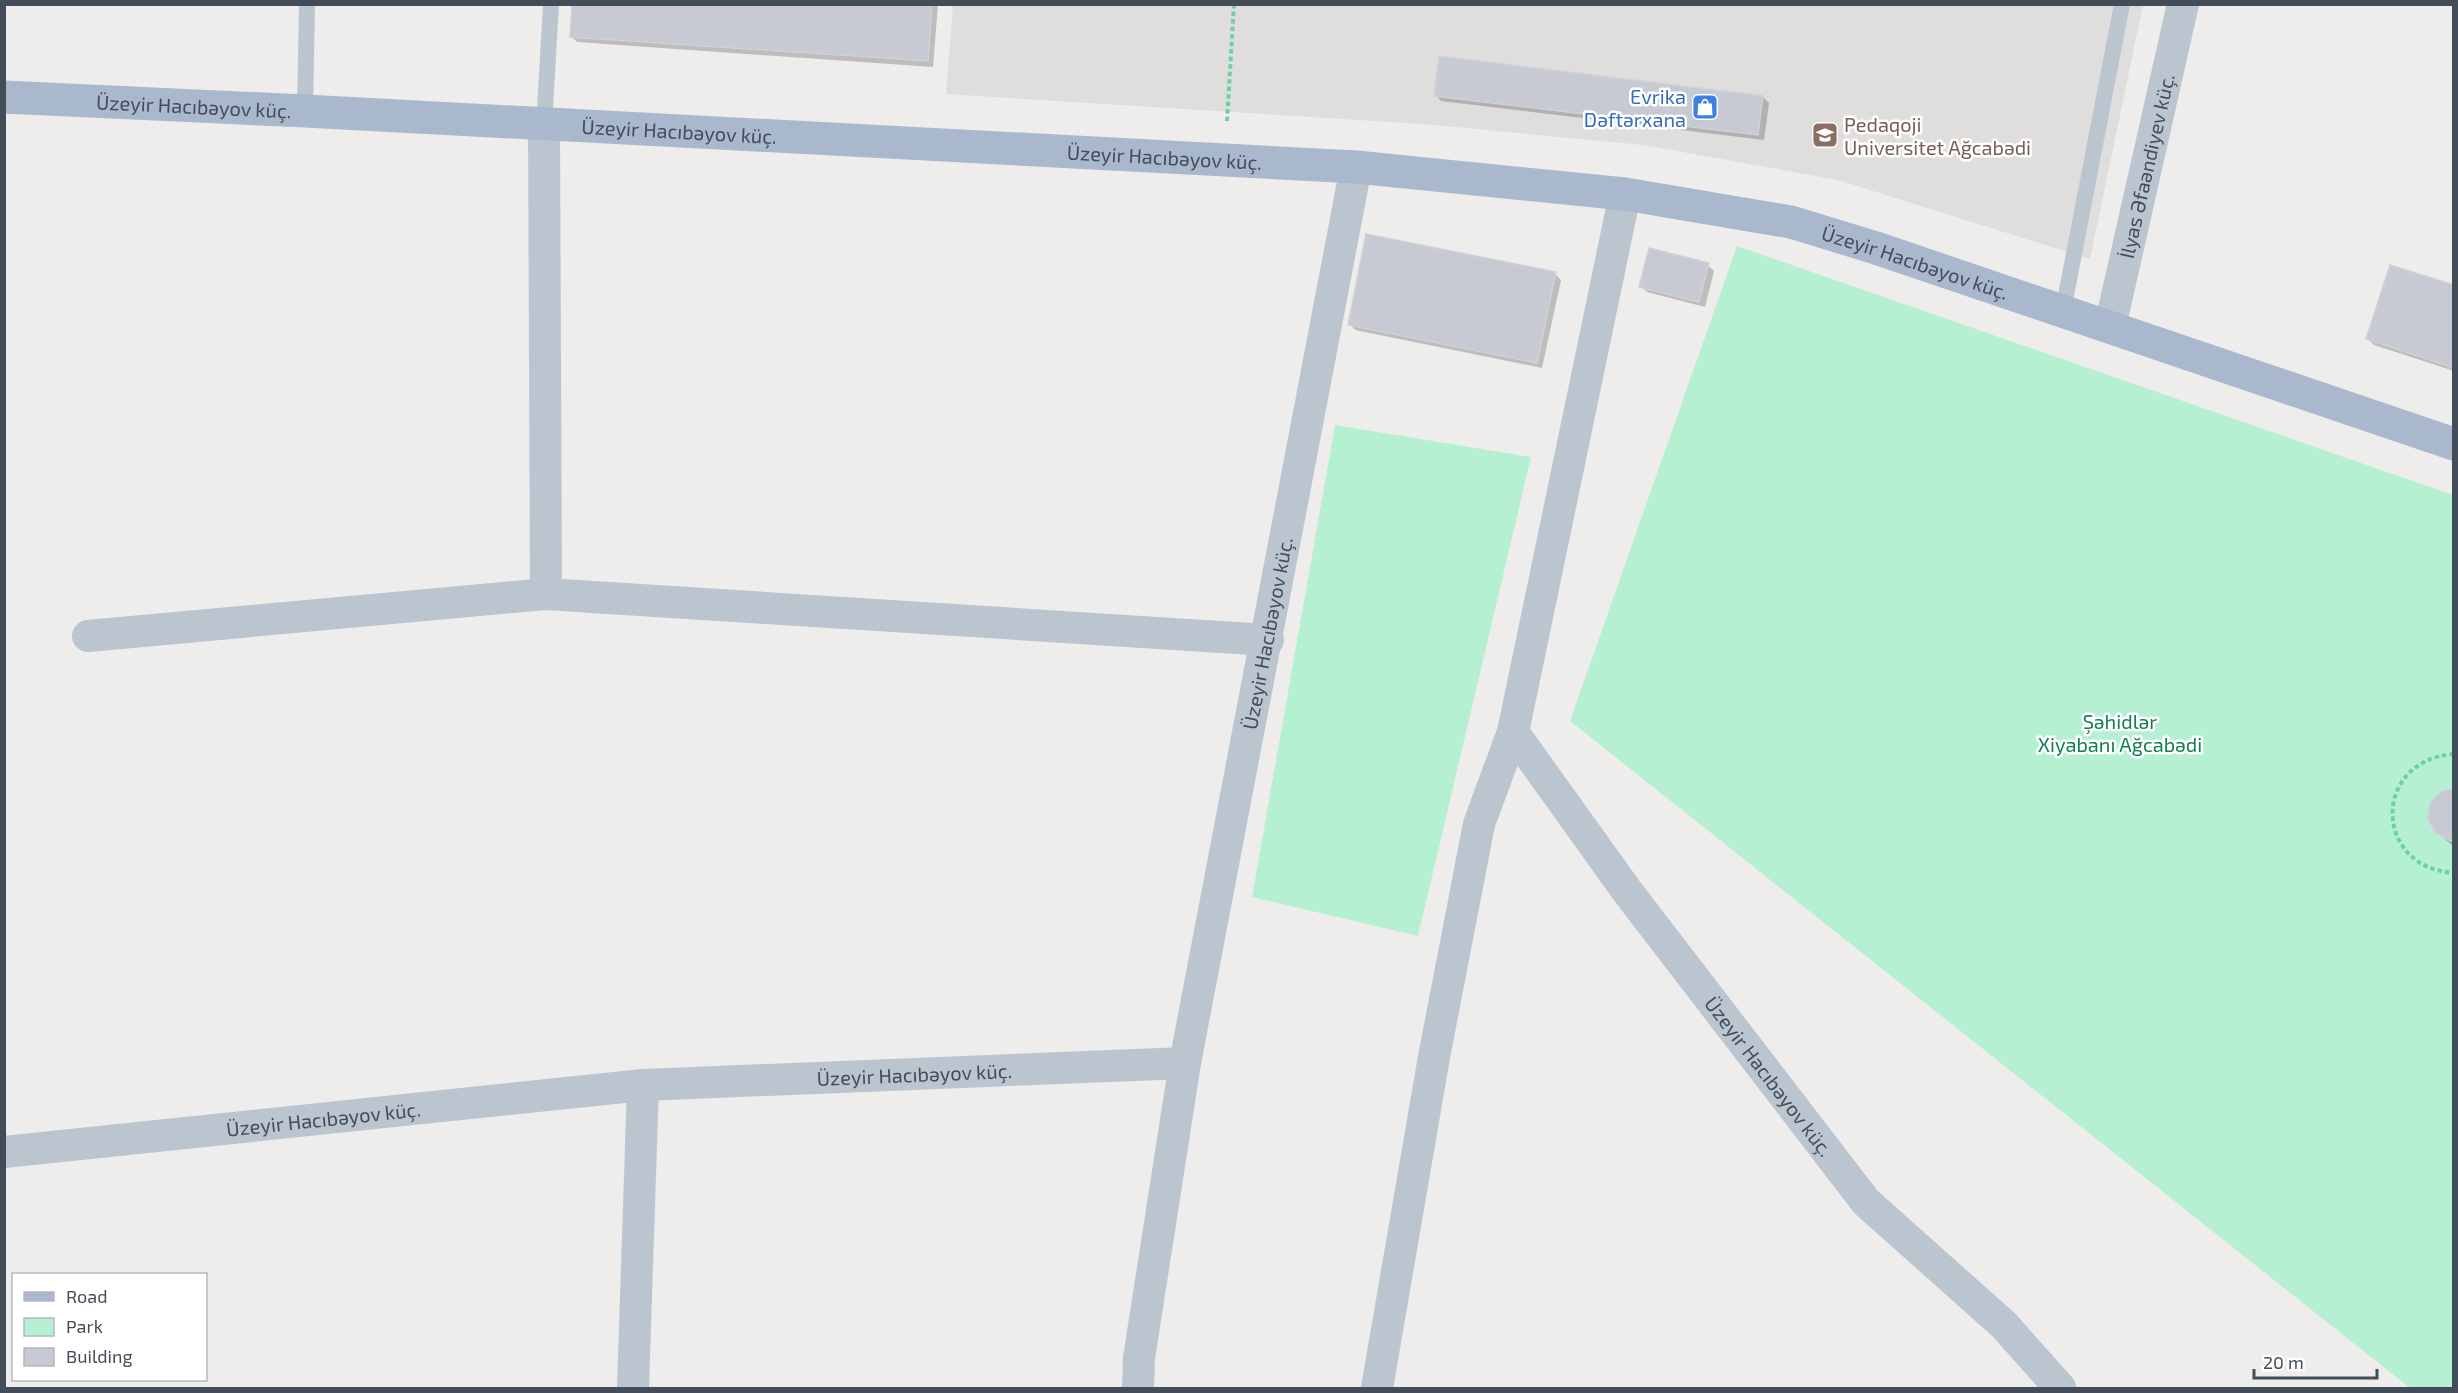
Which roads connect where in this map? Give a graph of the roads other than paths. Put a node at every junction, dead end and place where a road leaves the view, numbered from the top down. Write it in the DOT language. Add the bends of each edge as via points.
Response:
graph roads {
  1 [pos="307,4"];
  2 [pos="551,4"];
  3 [pos="2122,4"];
  4 [pos="2183,4"];
  5 [pos="4,98"];
  6 [pos="305,111"];
  7 [pos="544,126"];
  8 [pos="1356,167"];
  9 [pos="1625,194"];
  10 [pos="2063,310"];
  11 [pos="2110,327"];
  12 [pos="2454,444"];
  13 [pos="546,594"];
  14 [pos="87,636"];
  15 [pos="1268,639"];
  16 [pos="1513,732"];
  17 [pos="1185,1063"];
  18 [pos="643,1085"];
  19 [pos="4,1152"];
  20 [pos="633,1389"];
  21 [pos="1138,1389"];
  22 [pos="1377,1389"];
  23 [pos="2060,1389"];
  1 -- 6 [label="lane"];
  2 -- 7 [label="lane"];
  3 -- 10 [label="lane"];
  4 -- 11 [label="street, İlyas Əfaəndiyev küç."];
  5 -- 6 [label="main road, Üzeyir Hacıbəyov küç."];
  6 -- 7 [label="main road, Üzeyir Hacıbəyov küç."];
  7 -- 8 [label="main road, Üzeyir Hacıbəyov küç."];
  7 -- 13 [label="street"];
  8 -- 9 [label="main road, Üzeyir Hacıbəyov küç."];
  8 -- 15 [label="street, Üzeyir Hacıbəyov küç."];
  9 -- 10 [label="main road, Üzeyir Hacıbəyov küç." via="1791,222"];
  9 -- 16 [label="street"];
  10 -- 11 [label="main road, Üzeyir Hacıbəyov küç."];
  11 -- 12 [label="main road, Üzeyir Hacıbəyov küç."];
  13 -- 14 [label="street"];
  13 -- 15 [label="street"];
  15 -- 17 [label="street, Üzeyir Hacıbəyov küç."];
  16 -- 22 [label="street" via="1479,824"];
  16 -- 23 [label="street, Üzeyir Hacıbəyov küç." via="1627,891 1866,1202 2004,1326"];
  17 -- 18 [label="street, Üzeyir Hacıbəyov küç."];
  17 -- 21 [label="street, Üzeyir Hacıbəyov küç." via="1139,1358"];
  18 -- 19 [label="street, Üzeyir Hacıbəyov küç."];
  18 -- 20 [label="street"];
}
